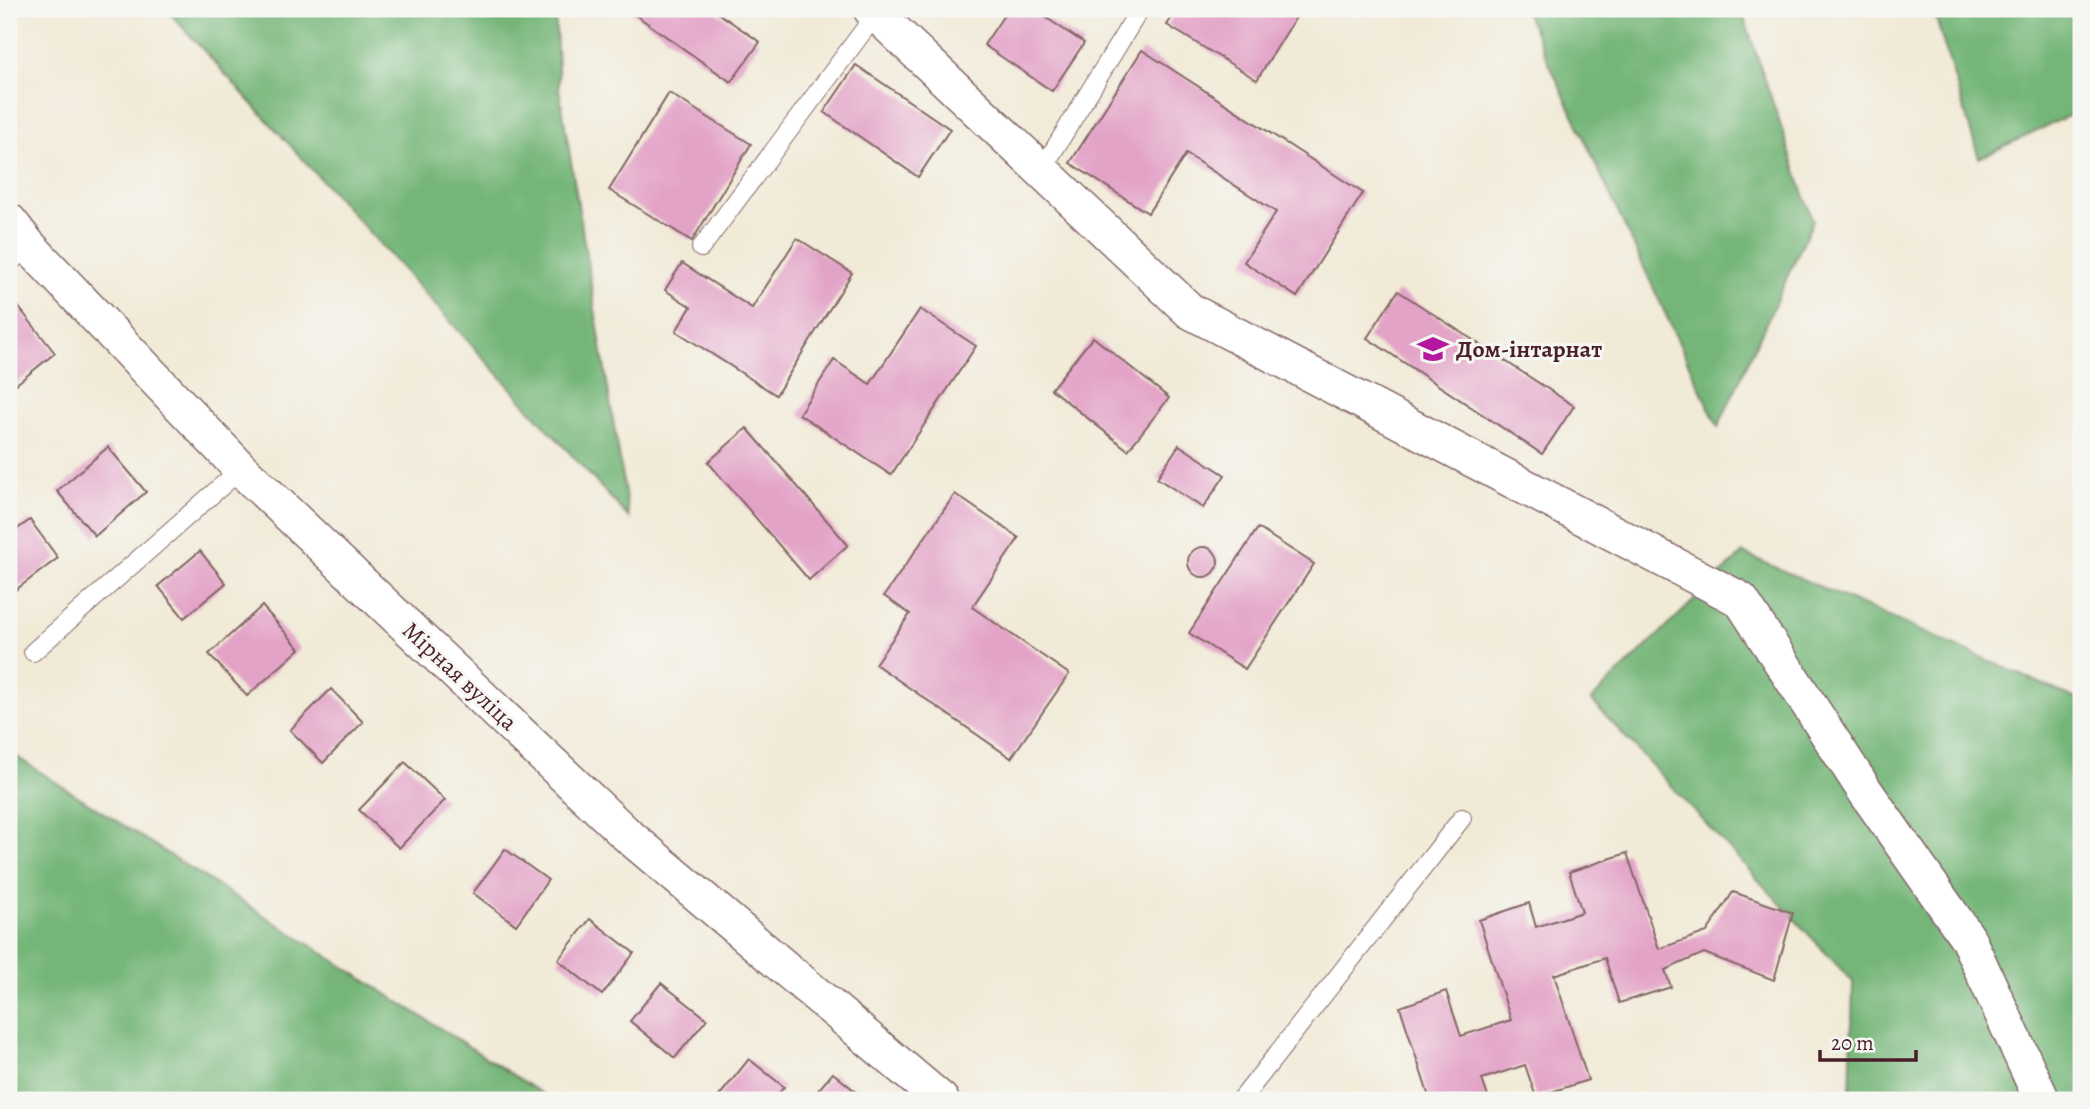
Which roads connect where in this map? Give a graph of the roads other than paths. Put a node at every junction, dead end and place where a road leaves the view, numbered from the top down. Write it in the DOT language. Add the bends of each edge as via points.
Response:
graph roads {
  1 [pos="1140,9"];
  2 [pos="873,11"];
  3 [pos="1041,171"];
  4 [pos="15,244"];
  5 [pos="701,248"];
  6 [pos="241,469"];
  7 [pos="33,652"];
  8 [pos="1462,818"];
  9 [pos="941,1100"];
  10 [pos="1241,1100"];
  11 [pos="2042,1100"];
  1 -- 3 [label="lane"];
  2 -- 3 [label="street"];
  2 -- 5 [label="lane"];
  3 -- 11 [label="street" via="1190,311 1741,600 1865,792 1967,937"];
  4 -- 6 [label="street, Мірная вуліца"];
  6 -- 7 [label="lane"];
  6 -- 9 [label="street, Мірная вуліца" via="625,833"];
  8 -- 10 [label="lane"];
}
